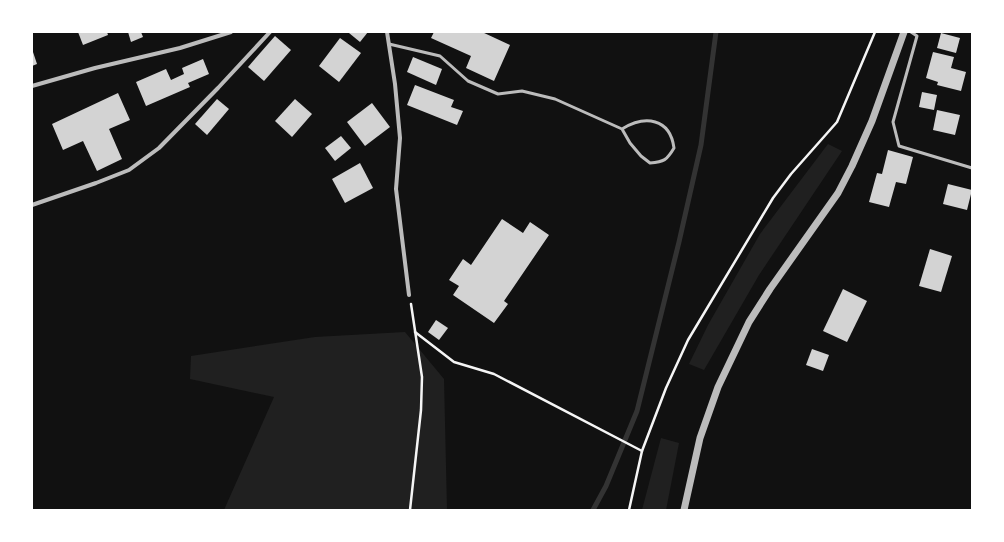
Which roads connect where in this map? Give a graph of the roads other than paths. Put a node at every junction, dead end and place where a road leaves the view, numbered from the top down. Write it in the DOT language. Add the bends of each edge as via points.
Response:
graph roads {
  1 [pos="231,32"];
  2 [pos="387,32"];
  3 [pos="904,32"];
  4 [pos="911,32"];
  5 [pos="267,33"];
  6 [pos="389,44"];
  7 [pos="32,86"];
  8 [pos="622,129"];
  9 [pos="972,168"];
  10 [pos="32,205"];
  11 [pos="409,295"];
  12 [pos="684,510"];
  1 -- 7 [label="street" via="180,48"];
  2 -- 6 [label="street"];
  3 -- 12 [label="street" via="872,121 838,193 770,289 750,322 718,387 700,438"];
  4 -- 9 [label="lane" via="917,36 893,122 899,146"];
  5 -- 10 [label="street" via="159,148 135,166 96,183"];
  6 -- 8 [label="lane" via="440,56 468,81 498,94 522,91 555,98"];
  6 -- 11 [label="street" via="400,138 396,189"];
  8 -- 8 [label="lane" via="630,143 650,163 668,158 674,148 673,138 664,126 657,122 643,120"];
}
